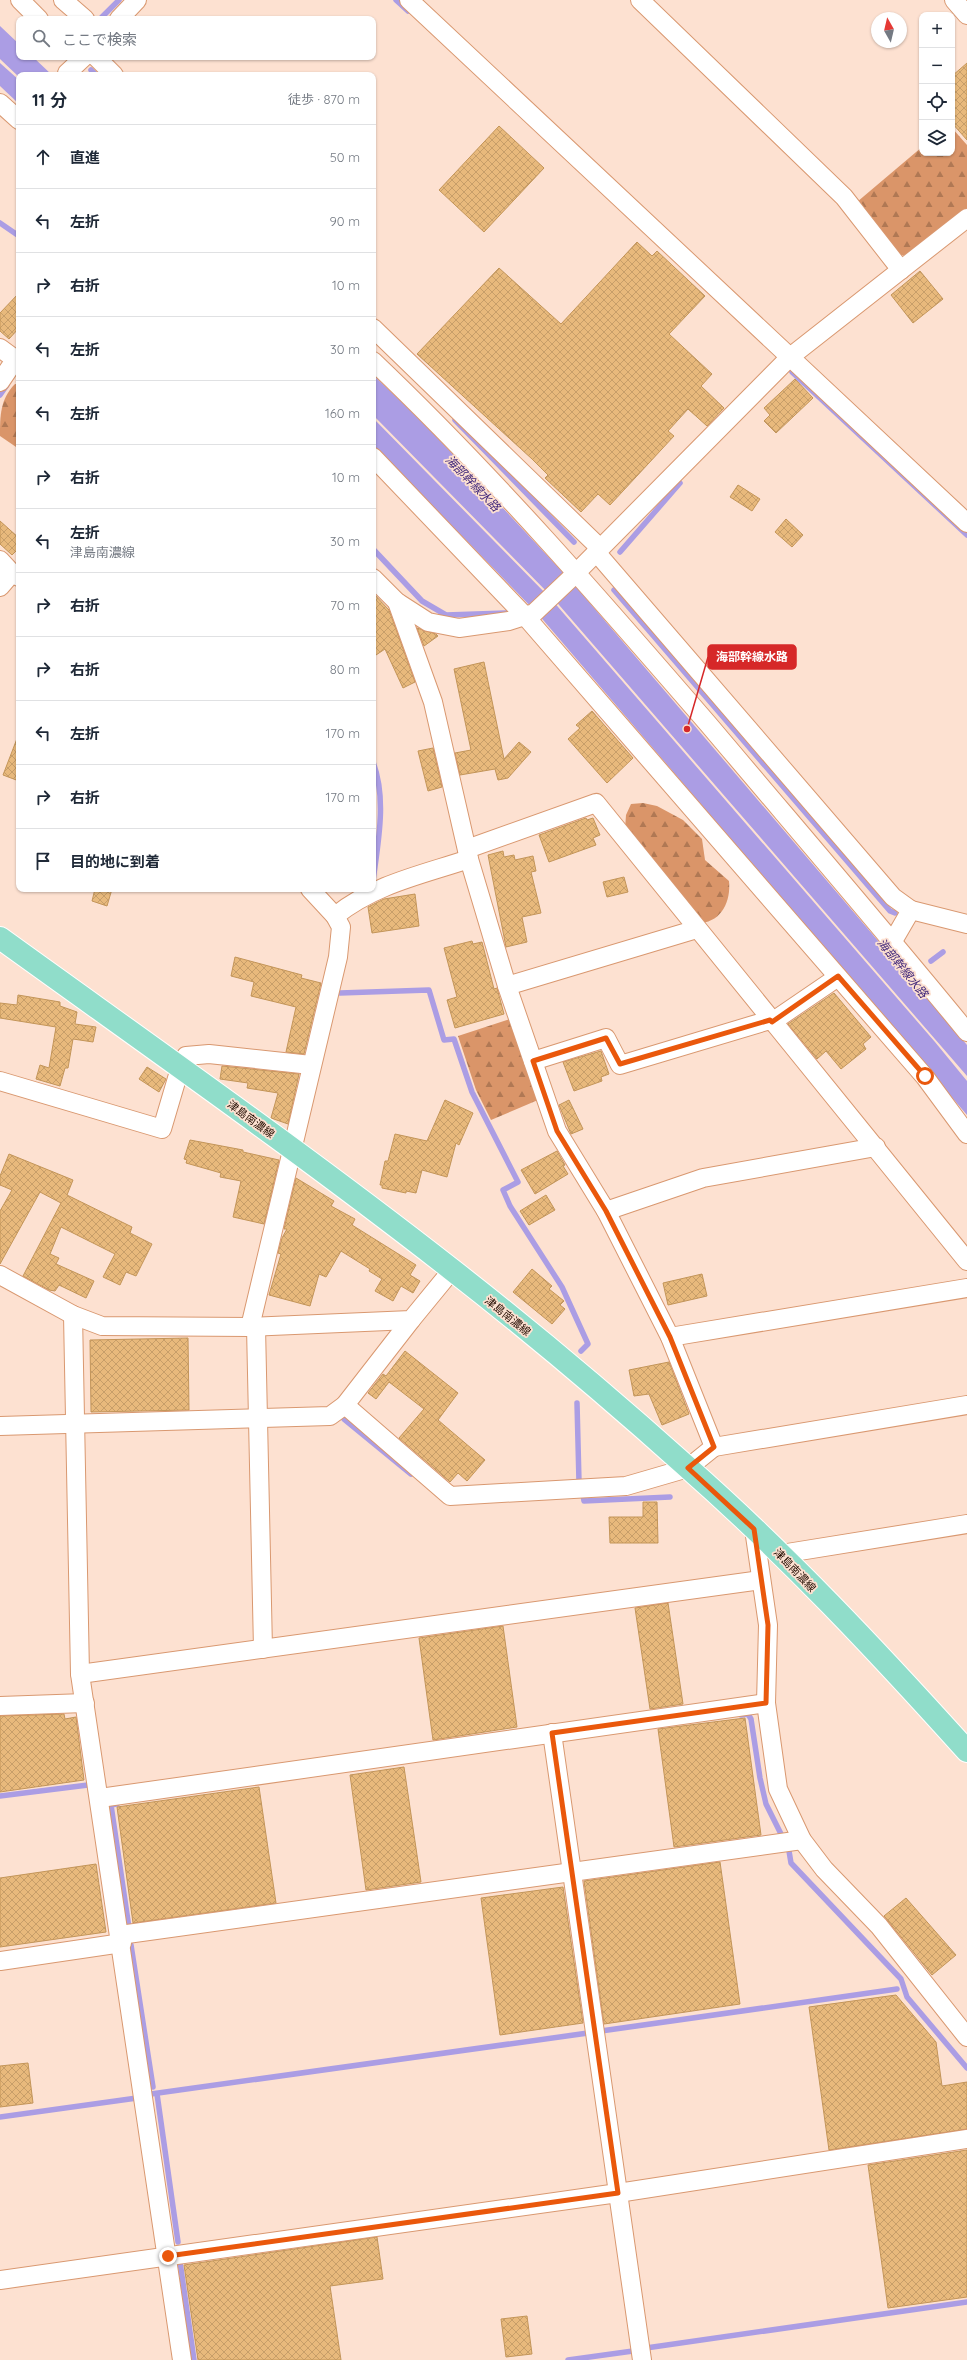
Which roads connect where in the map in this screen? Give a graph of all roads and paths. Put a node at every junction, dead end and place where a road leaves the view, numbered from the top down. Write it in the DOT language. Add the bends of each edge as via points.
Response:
graph roads {
  1 [pos="20,0"];
  2 [pos="63,0"];
  3 [pos="137,0"];
  4 [pos="409,0"];
  5 [pos="640,0"];
  6 [pos="954,0"];
  7 [pos="967,15"];
  8 [pos="37,16"];
  9 [pos="82,16"];
  10 [pos="122,16"];
  11 [pos="81,60"];
  12 [pos="99,60"];
  13 [pos="68,72"];
  14 [pos="111,72"];
  15 [pos="0,103"];
  16 [pos="16,117"];
  17 [pos="967,218"];
  18 [pos="901,270"];
  19 [pos="376,331"];
  20 [pos="0,348"];
  21 [pos="790,357"];
  22 [pos="16,360"];
  23 [pos="16,362"];
  24 [pos="376,364"];
  25 [pos="0,382"];
  26 [pos="376,460"];
  27 [pos="967,523"];
  28 [pos="598,550"];
  29 [pos="0,560"];
  30 [pos="16,575"];
  31 [pos="574,575"];
  32 [pos="376,581"];
  33 [pos="0,587"];
  34 [pos="397,602"];
  35 [pos="529,614"];
  36 [pos="468,854"];
  37 [pos="376,890"];
  38 [pos="313,892"];
  39 [pos="372,892"];
  40 [pos="911,910"];
  41 [pos="335,916"];
  42 [pos="967,924"];
  43 [pos="697,929"];
  44 [pos="0,938"];
  45 [pos="893,941"];
  46 [pos="838,976"];
  47 [pos="507,986"];
  48 [pos="771,1021"];
  49 [pos="967,1032"];
  50 [pos="533,1061"];
  51 [pos="311,1065"];
  52 [pos="180,1068"];
  53 [pos="0,1081"];
  54 [pos="967,1134"];
  55 [pos="876,1147"];
  56 [pos="291,1148"];
  57 [pos="606,1211"];
  58 [pos="967,1261"];
  59 [pos="452,1270"];
  60 [pos="0,1275"];
  61 [pos="967,1288"];
  62 [pos="74,1315"];
  63 [pos="411,1320"];
  64 [pos="253,1327"];
  65 [pos="670,1337"];
  66 [pos="967,1405"];
  67 [pos="345,1406"];
  68 [pos="0,1414"];
  69 [pos="75,1418"];
  70 [pos="258,1420"];
  71 [pos="0,1426"];
  72 [pos="714,1447"];
  73 [pos="688,1468"];
  74 [pos="967,1524"];
  75 [pos="754,1529"];
  76 [pos="781,1554"];
  77 [pos="761,1580"];
  78 [pos="263,1649"];
  79 [pos="80,1674"];
  80 [pos="85,1703"];
  81 [pos="766,1703"];
  82 [pos="0,1706"];
  83 [pos="552,1733"];
  84 [pos="967,1751"];
  85 [pos="100,1798"];
  86 [pos="802,1840"];
  87 [pos="572,1872"];
  88 [pos="121,1939"];
  89 [pos="0,1961"];
  90 [pos="967,2037"];
  91 [pos="967,2139"];
  92 [pos="618,2193"];
  93 [pos="168,2256"];
  94 [pos="0,2280"];
  95 [pos="182,2360"];
  96 [pos="642,2360"];
  1 -- 8 [label="street"];
  2 -- 9 [label="street"];
  3 -- 10 [label="street"];
  4 -- 21 [label="street"];
  5 -- 18 [label="street" via="844,197"];
  6 -- 7 [label="street"];
  11 -- 13 [label="street"];
  12 -- 14 [label="street"];
  15 -- 16 [label="street"];
  17 -- 18 [label="street"];
  18 -- 21 [label="street"];
  19 -- 28 [label="street"];
  20 -- 22 [label="street"];
  21 -- 27 [label="street"];
  21 -- 28 [label="street"];
  23 -- 25 [label="street"];
  24 -- 31 [label="street" via="426,411"];
  26 -- 35 [label="street"];
  28 -- 31 [label="street"];
  28 -- 40 [label="street" via="893,897"];
  29 -- 30 [label="street"];
  30 -- 33 [label="street"];
  31 -- 35 [label="street"];
  31 -- 45 [label="street"];
  32 -- 34 [label="street"];
  34 -- 35 [label="street" via="428,622 459,628 509,621"];
  34 -- 36 [label="street" via="433,702"];
  35 -- 46 [label="street"];
  36 -- 37 [label="street"];
  36 -- 43 [label="street" via="596,803"];
  36 -- 47 [label="street"];
  38 -- 41 [label="street"];
  39 -- 41 [label="street"];
  40 -- 42 [label="street"];
  40 -- 45 [label="street"];
  41 -- 51 [label="street" via="341,927 338,957"];
  43 -- 47 [label="street"];
  43 -- 48 [label="street"];
  44 -- 52 [label="main road, 津島南濃線"];
  45 -- 49 [label="street"];
  46 -- 48 [label="street"];
  46 -- 54 [label="street" via="925,1076"];
  47 -- 50 [label="street"];
  48 -- 50 [label="street" via="620,1064 606,1038"];
  48 -- 55 [label="street"];
  50 -- 57 [label="street" via="557,1131"];
  51 -- 52 [label="street" via="209,1054 186,1056"];
  51 -- 56 [label="street"];
  52 -- 53 [label="street" via="162,1130"];
  52 -- 56 [label="main road, 津島南濃線"];
  55 -- 57 [label="street" via="703,1178"];
  55 -- 58 [label="street"];
  56 -- 59 [label="main road, 津島南濃線"];
  56 -- 64 [label="street"];
  57 -- 65 [label="street"];
  59 -- 63 [label="street"];
  59 -- 73 [label="main road, 津島南濃線"];
  60 -- 62 [label="street"];
  61 -- 65 [label="street"];
  62 -- 64 [label="street" via="102,1326"];
  62 -- 69 [label="street"];
  63 -- 64 [label="street"];
  63 -- 67 [label="street"];
  64 -- 70 [label="street"];
  65 -- 72 [label="street"];
  66 -- 72 [label="street"];
  67 -- 70 [label="street" via="330,1416"];
  67 -- 73 [label="street" via="450,1496 626,1486"];
  68 -- 69 [label="street"];
  69 -- 70 [label="street"];
  69 -- 71 [label="street"];
  69 -- 79 [label="street"];
  70 -- 78 [label="street"];
  72 -- 73 [label="street"];
  73 -- 75 [label="main road, 津島南濃線"];
  74 -- 76 [label="street"];
  75 -- 76 [label="main road, 津島南濃線"];
  75 -- 77 [label="street"];
  76 -- 84 [label="main road, 津島南濃線"];
  77 -- 78 [label="street"];
  77 -- 81 [label="street" via="768,1625"];
  78 -- 79 [label="street"];
  79 -- 80 [label="street"];
  80 -- 82 [label="street"];
  80 -- 85 [label="street"];
  81 -- 83 [label="street"];
  81 -- 86 [label="street" via="778,1789"];
  83 -- 85 [label="street"];
  83 -- 87 [label="street"];
  85 -- 88 [label="street"];
  86 -- 87 [label="street"];
  86 -- 90 [label="street" via="824,1869 879,1926"];
  87 -- 88 [label="street"];
  87 -- 92 [label="street"];
  88 -- 89 [label="street"];
  88 -- 93 [label="street"];
  91 -- 92 [label="street"];
  92 -- 93 [label="street"];
  92 -- 96 [label="street"];
  93 -- 94 [label="street"];
  93 -- 95 [label="street"];
}
